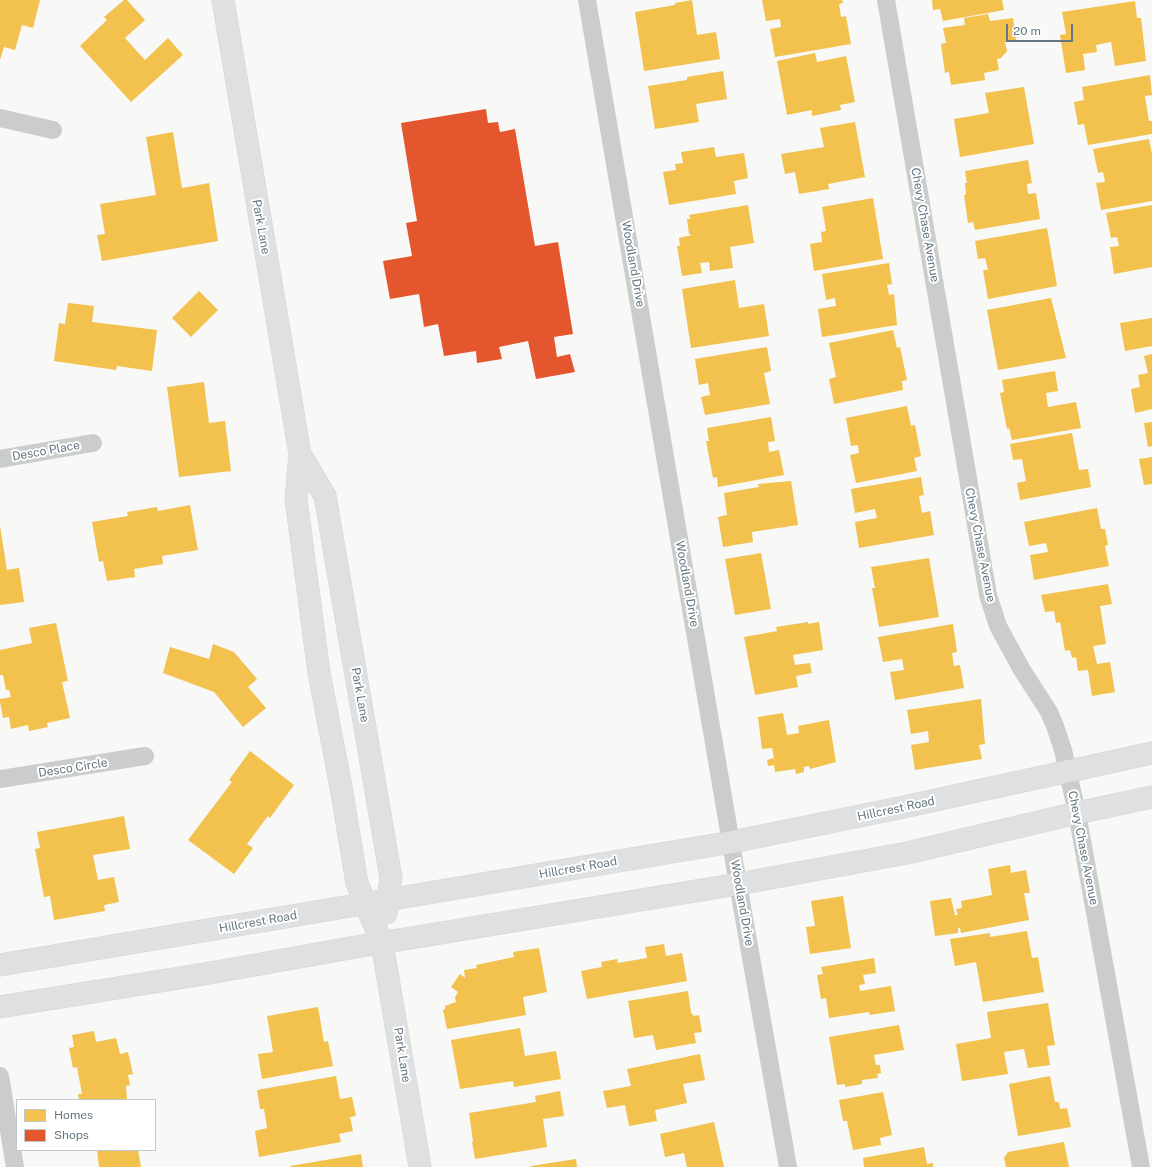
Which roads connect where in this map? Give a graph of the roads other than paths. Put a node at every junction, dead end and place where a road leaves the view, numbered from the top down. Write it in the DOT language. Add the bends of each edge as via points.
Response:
graph roads {
  1 [pos="223,0"];
  2 [pos="586,0"];
  3 [pos="886,0"];
  4 [pos="0,118"];
  5 [pos="53,130"];
  6 [pos="93,443"];
  7 [pos="300,454"];
  8 [pos="0,459"];
  9 [pos="1152,752"];
  10 [pos="145,756"];
  11 [pos="1068,771"];
  12 [pos="0,779"];
  13 [pos="1152,797"];
  14 [pos="1077,812"];
  15 [pos="732,842"];
  16 [pos="738,884"];
  17 [pos="388,899"];
  18 [pos="366,903"];
  19 [pos="382,943"];
  20 [pos="0,965"];
  21 [pos="0,1007"];
  22 [pos="0,1076"];
  23 [pos="15,1167"];
  24 [pos="420,1167"];
  25 [pos="788,1167"];
  26 [pos="1141,1167"];
  1 -- 7 [label="main road, Park Lane"];
  2 -- 15 [label="street, Woodland Drive"];
  3 -- 11 [label="street, Chevy Chase Avenue" via="988,595 998,626 1055,726"];
  4 -- 5 [label="street"];
  6 -- 8 [label="street, Desco Place"];
  7 -- 17 [label="main road, Park Lane" via="325,496 391,878"];
  7 -- 18 [label="main road, Park Lane" via="296,499 318,672 357,883"];
  9 -- 11 [label="main road, Hillcrest Road"];
  10 -- 12 [label="street, Desco Circle"];
  11 -- 14 [label="street, Chevy Chase Avenue"];
  11 -- 15 [label="main road, Hillcrest Road"];
  13 -- 14 [label="main road"];
  14 -- 16 [label="main road" via="907,853"];
  14 -- 26 [label="street, Chevy Chase Avenue"];
  15 -- 16 [label="street, Woodland Drive"];
  15 -- 17 [label="main road, Hillcrest Road"];
  16 -- 19 [label="main road"];
  16 -- 25 [label="street, Woodland Drive"];
  17 -- 18 [label="main road, Hillcrest Road"];
  17 -- 19 [label="main road, Park Lane"];
  18 -- 19 [label="main road, Park Lane"];
  18 -- 20 [label="main road, Hillcrest Road"];
  19 -- 21 [label="main road"];
  19 -- 24 [label="main road, Park Lane"];
  22 -- 23 [label="street"];
}
